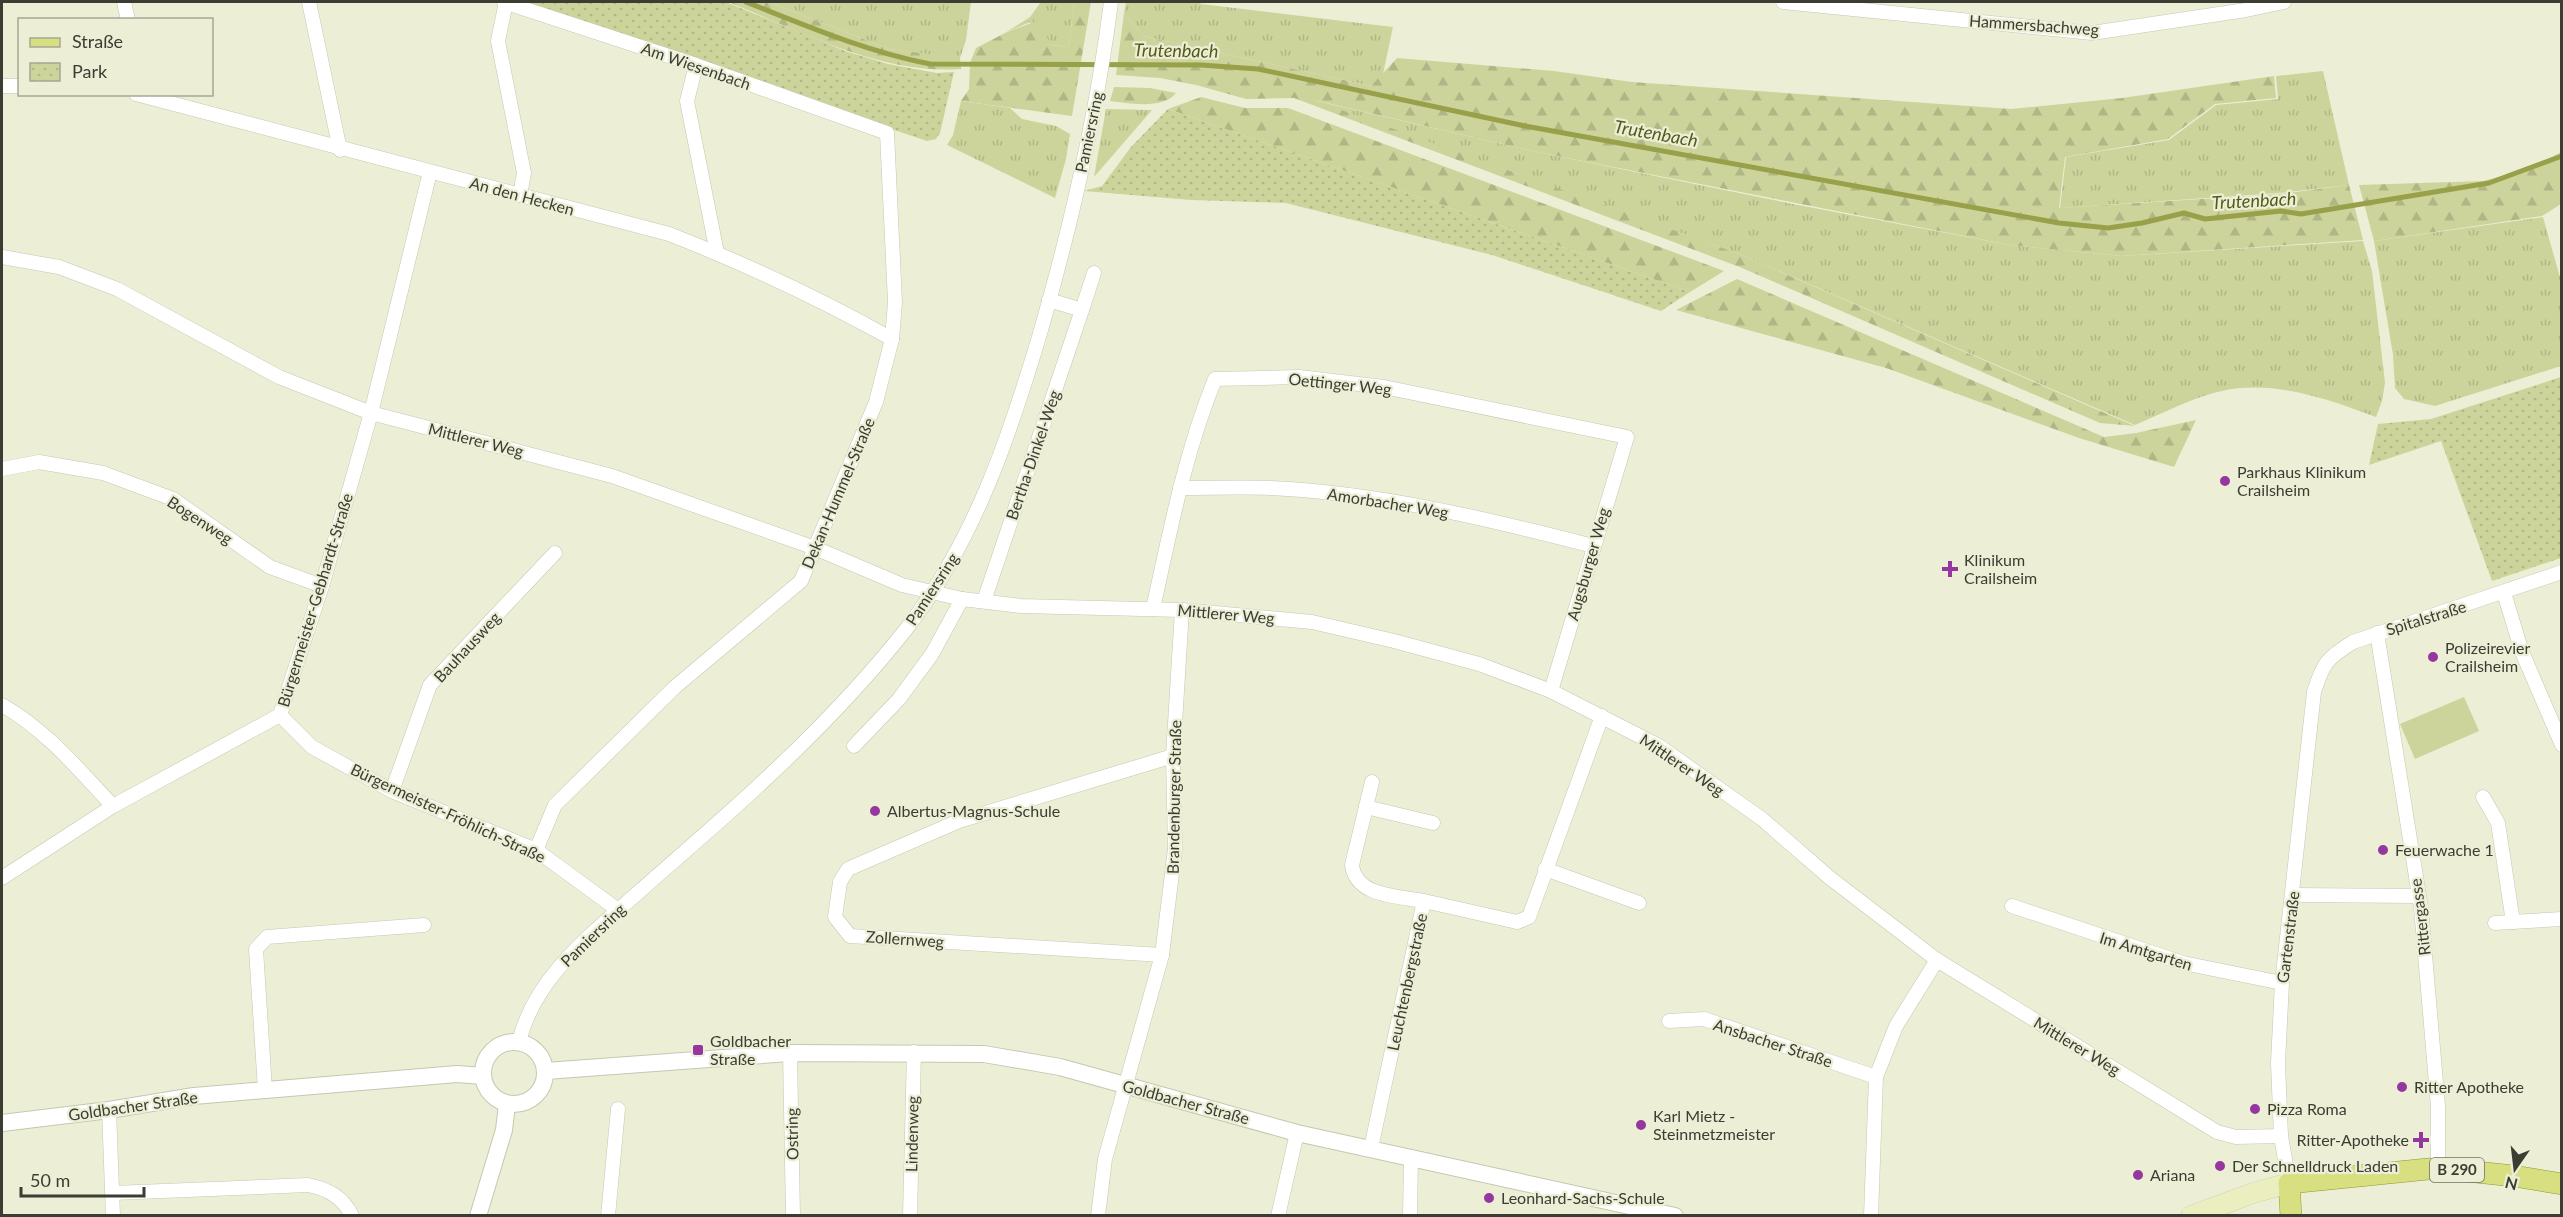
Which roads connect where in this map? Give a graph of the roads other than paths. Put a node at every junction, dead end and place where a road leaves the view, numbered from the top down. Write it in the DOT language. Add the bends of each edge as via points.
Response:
graph roads {
  1 [pos="124,2"];
  2 [pos="309,2"];
  3 [pos="505,2"];
  4 [pos="1111,2"];
  5 [pos="1783,2"];
  6 [pos="2284,2"];
  7 [pos="128,18"];
  8 [pos="696,65"];
  9 [pos="2,86"];
  10 [pos="18,86"];
  11 [pos="145,96"];
  12 [pos="886,133"];
  13 [pos="340,150"];
  14 [pos="430,172"];
  15 [pos="520,195"];
  16 [pos="717,253"];
  17 [pos="2,257"];
  18 [pos="1095,273"];
  19 [pos="1049,300"];
  20 [pos="1082,310"];
  21 [pos="892,339"];
  22 [pos="371,413"];
  23 [pos="1627,437"];
  24 [pos="2,469"];
  25 [pos="1180,488"];
  26 [pos="1593,546"];
  27 [pos="815,548"];
  28 [pos="555,553"];
  29 [pos="2562,572"];
  30 [pos="322,586"];
  31 [pos="932,592"];
  32 [pos="2504,593"];
  33 [pos="962,599"];
  34 [pos="984,601"];
  35 [pos="1154,609"];
  36 [pos="1182,610"];
  37 [pos="2377,633"];
  38 [pos="1551,691"];
  39 [pos="2314,692"];
  40 [pos="2,705"];
  41 [pos="280,715"];
  42 [pos="1602,716"];
  43 [pos="2562,745"];
  44 [pos="854,746"];
  45 [pos="1173,756"];
  46 [pos="1372,782"];
  47 [pos="392,790"];
  48 [pos="2483,797"];
  49 [pos="113,806"];
  50 [pos="1366,807"];
  51 [pos="1433,823"];
  52 [pos="536,850"];
  53 [pos="1545,869"];
  54 [pos="2,878"];
  55 [pos="2293,895"];
  56 [pos="2418,896"];
  57 [pos="1424,901"];
  58 [pos="1639,903"];
  59 [pos="2012,906"];
  60 [pos="618,910"];
  61 [pos="2562,919"];
  62 [pos="2513,922"];
  63 [pos="2495,923"];
  64 [pos="424,925"];
  65 [pos="1162,955"];
  66 [pos="1937,960"];
  67 [pos="2282,983"];
  68 [pos="1669,1021"];
  69 [pos="519,1042"];
  70 [pos="914,1052"];
  71 [pos="790,1053"];
  72 [pos="546,1071"];
  73 [pos="483,1076"];
  74 [pos="1876,1077"];
  75 [pos="1126,1086"];
  76 [pos="265,1090"];
  77 [pos="507,1104"];
  78 [pos="618,1109"];
  79 [pos="109,1110"];
  80 [pos="2,1123"];
  81 [pos="1297,1133"];
  82 [pos="2281,1136"];
  83 [pos="1371,1148"];
  84 [pos="1411,1157"];
  85 [pos="2438,1168"];
  86 [pos="2289,1183"];
  87 [pos="2562,1184"];
  88 [pos="113,1193"];
  89 [pos="113,1215"];
  90 [pos="352,1215"];
  91 [pos="478,1215"];
  92 [pos="608,1215"];
  93 [pos="793,1215"];
  94 [pos="910,1215"];
  95 [pos="1098,1215"];
  96 [pos="1278,1215"];
  97 [pos="1410,1215"];
  98 [pos="1675,1215"];
  99 [pos="1871,1215"];
  100 [pos="2191,1215"];
  101 [pos="2291,1215"];
  1 -- 7 [label="street"];
  2 -- 13 [label="street"];
  3 -- 8 [label="street, Am Wiesenbach"];
  3 -- 15 [label="street" via="498,41 524,173"];
  4 -- 19 [label="street, Pamiersring" via="1097,93"];
  5 -- 6 [label="street, Hammersbachweg" via="2092,33"];
  8 -- 12 [label="street, Am Wiesenbach"];
  8 -- 16 [label="street" via="687,101"];
  9 -- 10 [label="street"];
  11 -- 13 [label="street, An den Hecken"];
  12 -- 21 [label="street, Dekan-Hummel-Straße" via="895,302"];
  13 -- 14 [label="street, An den Hecken"];
  14 -- 15 [label="street, An den Hecken"];
  14 -- 22 [label="street, Bürgermeister-Gebhardt-Straße"];
  15 -- 16 [label="street, An den Hecken" via="669,234"];
  16 -- 21 [label="street, An den Hecken" via="828,304"];
  17 -- 22 [label="street, Mittlerer Weg" via="59,267 117,289 279,377"];
  18 -- 20 [label="street, Bertha-Dinkel-Weg"];
  19 -- 20 [label="street"];
  19 -- 31 [label="street, Pamiersring" via="998,462 973,521"];
  20 -- 34 [label="street, Bertha-Dinkel-Weg"];
  21 -- 27 [label="street, Dekan-Hummel-Straße" via="876,402"];
  22 -- 27 [label="street, Mittlerer Weg" via="612,476"];
  22 -- 30 [label="street, Bürgermeister-Gebhardt-Straße"];
  23 -- 25 [label="street, Oettinger Weg" via="1384,387 1299,377 1215,380"];
  23 -- 26 [label="street, Augsburger Weg"];
  24 -- 30 [label="street, Bogenweg" via="39,462 103,473 173,499 270,567"];
  25 -- 26 [label="street, Amorbacher Weg" via="1271,488 1346,495 1471,515"];
  25 -- 35 [label="street, Oettinger Weg"];
  26 -- 38 [label="street, Augsburger Weg"];
  27 -- 31 [label="street, Mittlerer Weg" via="903,585"];
  27 -- 52 [label="street, Dekan-Hummel-Straße" via="801,581 675,687 555,805"];
  28 -- 47 [label="street, Bauhausweg" via="430,685"];
  29 -- 32 [label="street, Spitalstraße"];
  30 -- 41 [label="street, Bürgermeister-Gebhardt-Straße"];
  31 -- 33 [label="street, Mittlerer Weg"];
  31 -- 60 [label="street, Pamiersring" via="906,629 845,699 771,774"];
  32 -- 37 [label="street, Spitalstraße"];
  32 -- 43 [label="street" via="2522,652"];
  33 -- 34 [label="street, Mittlerer Weg"];
  33 -- 44 [label="street" via="932,654 899,699"];
  34 -- 35 [label="street, Mittlerer Weg" via="1021,606"];
  35 -- 36 [label="street, Mittlerer Weg"];
  36 -- 38 [label="street, Mittlerer Weg" via="1312,622 1479,664"];
  36 -- 45 [label="street, Brandenburger Straße"];
  37 -- 39 [label="street, Spitalstraße" via="2337,651 2322,666"];
  37 -- 56 [label="street, Rittergasse"];
  38 -- 42 [label="street, Mittlerer Weg"];
  39 -- 55 [label="street, Gartenstraße"];
  40 -- 49 [label="street" via="72,763"];
  41 -- 47 [label="street, Bürgermeister-Fröhlich-Straße" via="312,747"];
  41 -- 49 [label="street, Bürgermeister-Gebhardt-Straße"];
  42 -- 53 [label="street, Leuchtenbergstraße"];
  42 -- 66 [label="street, Mittlerer Weg" via="1659,746 1762,819 1830,878"];
  45 -- 65 [label="street, Brandenburger Straße" via="1175,849"];
  45 -- 65 [label="street, Zollernweg" via="959,821 848,869 840,882 835,917 850,936"];
  46 -- 50 [label="street"];
  47 -- 52 [label="street, Bürgermeister-Fröhlich-Straße"];
  48 -- 62 [label="street" via="2498,823"];
  49 -- 54 [label="street, Bürgermeister-Gebhardt-Straße"];
  50 -- 51 [label="street"];
  50 -- 57 [label="street" via="1352,865 1354,876 1368,890"];
  52 -- 60 [label="street, Bürgermeister-Fröhlich-Straße"];
  53 -- 57 [label="street, Leuchtenbergstraße" via="1529,917 1517,922"];
  53 -- 58 [label="street"];
  55 -- 56 [label="street"];
  55 -- 67 [label="street, Gartenstraße"];
  56 -- 85 [label="street, Rittergasse" via="2438,1107"];
  57 -- 83 [label="street, Leuchtenbergstraße"];
  59 -- 67 [label="street, Im Amtgarten" via="2183,963"];
  60 -- 69 [label="street, Pamiersring" via="574,951 547,984 526,1018"];
  61 -- 62 [label="street"];
  62 -- 63 [label="street"];
  64 -- 76 [label="street" via="267,937 256,949"];
  65 -- 75 [label="street, Brandenburger Straße"];
  66 -- 74 [label="street" via="1896,1026"];
  66 -- 82 [label="street, Mittlerer Weg" via="2217,1132 2236,1137"];
  67 -- 82 [label="street, Gartenstraße" via="2278,1063"];
  68 -- 74 [label="street, Ansbacher Straße" via="1704,1019"];
  69 -- 72 [label="street" via="538,1053"];
  69 -- 73 [label="street" via="498,1046 489,1054"];
  70 -- 71 [label="street, Goldbacher Straße"];
  70 -- 75 [label="street, Goldbacher Straße" via="984,1054 1060,1067"];
  70 -- 94 [label="street, Lindenweg"];
  71 -- 72 [label="street, Goldbacher Straße"];
  71 -- 93 [label="street, Ostring"];
  72 -- 77 [label="street" via="539,1093 519,1104"];
  73 -- 76 [label="street, Goldbacher Straße" via="457,1074"];
  73 -- 77 [label="street" via="487,1089"];
  74 -- 99 [label="street"];
  75 -- 81 [label="street, Goldbacher Straße"];
  75 -- 95 [label="street, Brandenburger Straße" via="1105,1159"];
  76 -- 79 [label="street, Goldbacher Straße" via="194,1096"];
  77 -- 91 [label="street" via="504,1130"];
  78 -- 92 [label="street"];
  79 -- 80 [label="street, Goldbacher Straße"];
  79 -- 88 [label="street"];
  81 -- 83 [label="street, Goldbacher Straße"];
  81 -- 96 [label="street"];
  82 -- 86 [label="street, Gartenstraße"];
  83 -- 84 [label="street, Goldbacher Straße"];
  84 -- 97 [label="street"];
  84 -- 98 [label="street, Goldbacher Straße"];
  85 -- 86 [label="main road, B 290"];
  85 -- 87 [label="main road, B 290"];
  86 -- 100 [label="main road"];
  86 -- 101 [label="main road"];
  88 -- 89 [label="street"];
  88 -- 90 [label="street" via="308,1185 330,1191"];
}
